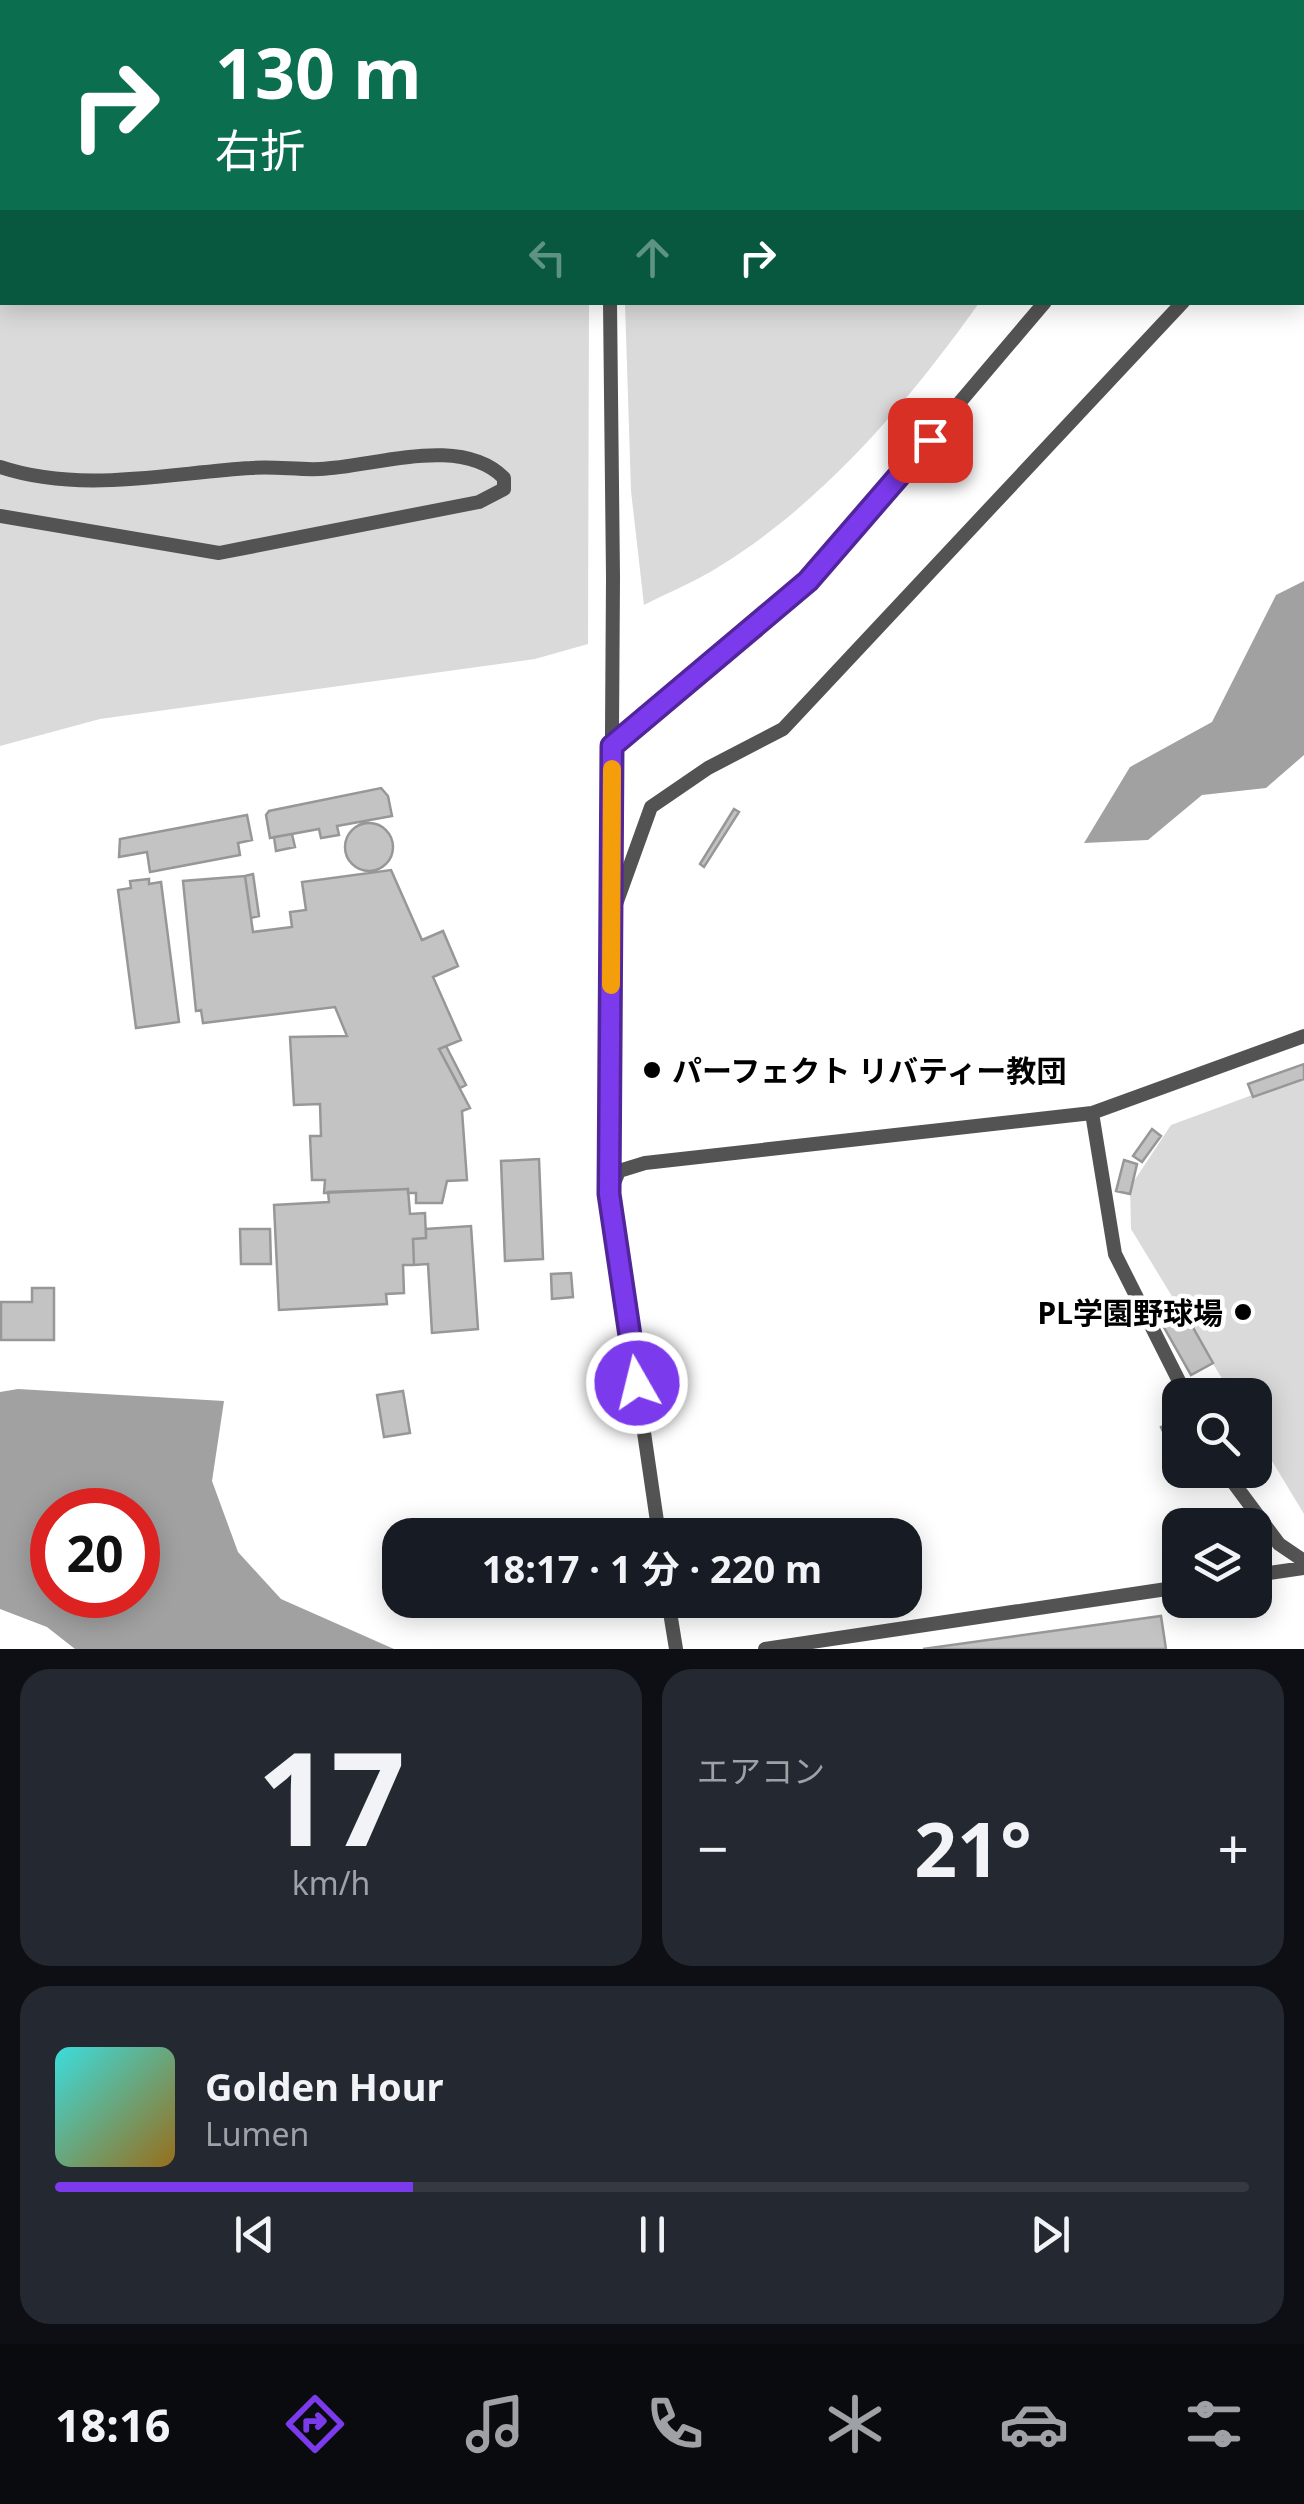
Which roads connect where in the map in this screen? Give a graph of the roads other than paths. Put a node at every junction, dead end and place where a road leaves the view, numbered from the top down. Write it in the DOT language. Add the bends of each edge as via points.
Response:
graph roads {
  1 [pos="610,305"];
  2 [pos="1042,305"];
  3 [pos="1180,305"];
  4 [pos="0,467"];
  5 [pos="0,516"];
  6 [pos="612,746"];
  7 [pos="611,917"];
  8 [pos="1304,1036"];
  9 [pos="1092,1113"];
  10 [pos="609,1194"];
  11 [pos="1177,1378"];
  12 [pos="1237,1488"];
  13 [pos="657,1518"];
  14 [pos="1304,1564"];
  15 [pos="1272,1571"];
  16 [pos="1162,1589"];
  17 [pos="671,1618"];
  18 [pos="676,1649"];
  19 [pos="765,1649"];
  1 -- 6 [label="lane"];
  2 -- 6 [label="lane" via="808,581"];
  3 -- 7 [label="lane" via="783,728 651,808"];
  4 -- 5 [label="lane" via="97,481 427,456 490,464 504,478 504,488 479,502 219,553"];
  6 -- 7 [label="lane"];
  7 -- 10 [label="lane"];
  8 -- 9 [label="lane"];
  9 -- 10 [label="lane" via="645,1163 619,1171"];
  9 -- 11 [label="lane" via="1115,1254"];
  10 -- 13 [label="lane"];
  12 -- 14 [label="lane" via="1279,1544"];
  14 -- 15 [label="lane"];
  16 -- 19 [label="lane"];
  17 -- 18 [label="lane"];
}
